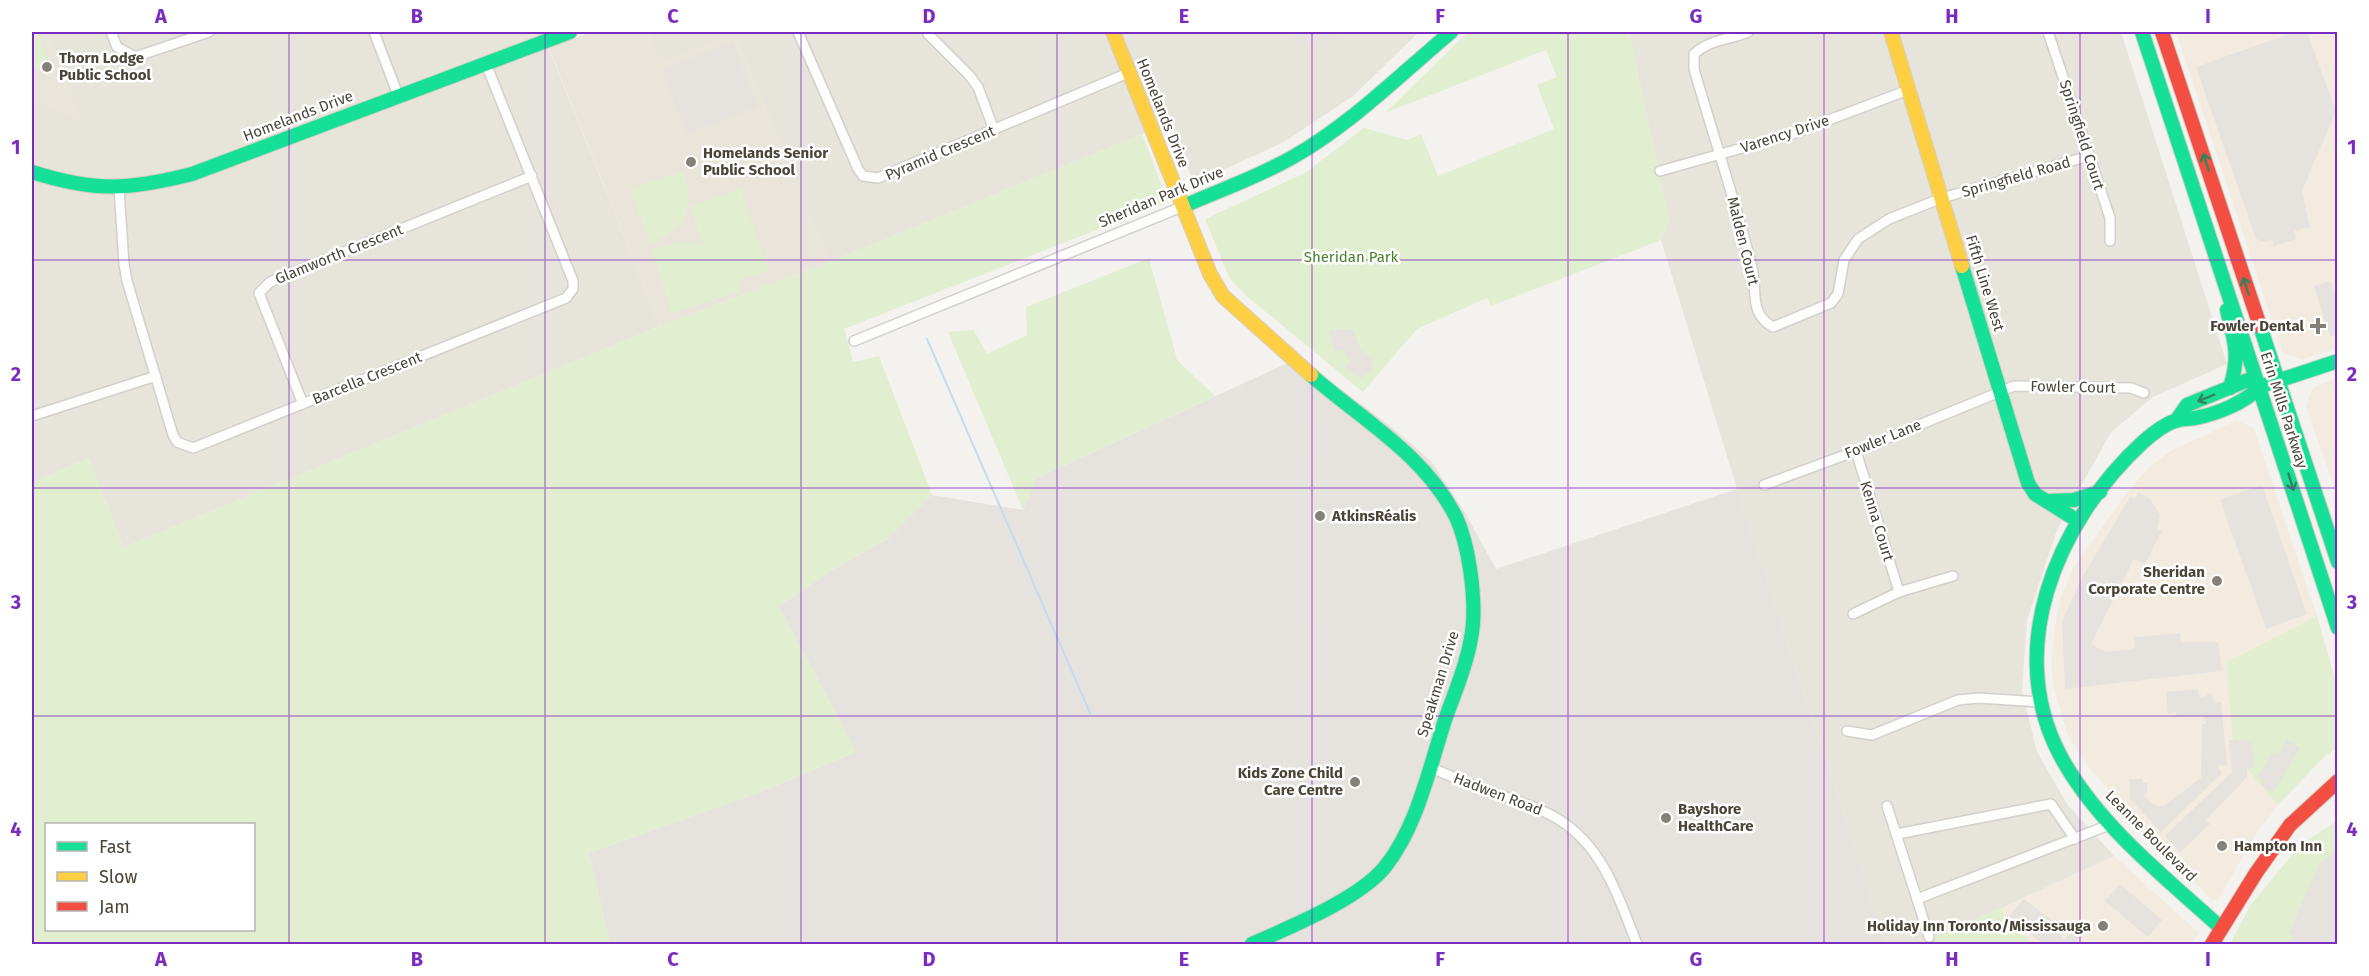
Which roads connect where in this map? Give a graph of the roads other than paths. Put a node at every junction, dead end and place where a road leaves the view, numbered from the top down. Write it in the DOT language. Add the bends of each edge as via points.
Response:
graph roads {
  1 [pos="111,32"];
  2 [pos="209,32"];
  3 [pos="374,32"];
  4 [pos="570,32"];
  5 [pos="798,32"];
  6 [pos="1113,32"];
  7 [pos="1451,32"];
  8 [pos="1748,32"];
  9 [pos="1891,32"];
  10 [pos="2048,32"];
  11 [pos="2142,32"];
  12 [pos="2162,32"];
  13 [pos="928,34"];
  14 [pos="486,64"];
  15 [pos="1128,73"];
  16 [pos="1908,90"];
  17 [pos="398,95"];
  18 [pos="994,130"];
  19 [pos="1719,154"];
  20 [pos="2089,156"];
  21 [pos="1660,171"];
  22 [pos="32,172"];
  23 [pos="532,176"];
  24 [pos="119,188"];
  25 [pos="1942,198"];
  26 [pos="1184,206"];
  27 [pos="2110,240"];
  28 [pos="2229,299"];
  29 [pos="854,341"];
  30 [pos="2337,361"];
  31 [pos="156,376"];
  32 [pos="2278,381"];
  33 [pos="2260,387"];
  34 [pos="2230,388"];
  35 [pos="2001,391"];
  36 [pos="2144,393"];
  37 [pos="303,404"];
  38 [pos="32,417"];
  39 [pos="2176,421"];
  40 [pos="1856,451"];
  41 [pos="1764,485"];
  42 [pos="2100,492"];
  43 [pos="2045,501"];
  44 [pos="2078,521"];
  45 [pos="2337,562"];
  46 [pos="1953,576"];
  47 [pos="1899,592"];
  48 [pos="1853,614"];
  49 [pos="2337,628"];
  50 [pos="2040,702"];
  51 [pos="1847,731"];
  52 [pos="1429,767"];
  53 [pos="2337,781"];
  54 [pos="2337,790"];
  55 [pos="1887,806"];
  56 [pos="2298,816"];
  57 [pos="2112,824"];
  58 [pos="1897,834"];
  59 [pos="2075,838"];
  60 [pos="1917,899"];
  61 [pos="2221,928"];
  62 [pos="1929,937"];
  63 [pos="1252,945"];
  64 [pos="1637,945"];
  65 [pos="2212,945"];
  1 -- 2 [label="street" via="117,47 135,57"];
  3 -- 17 [label="street"];
  4 -- 14 [label="street, Homelands Drive"];
  5 -- 18 [label="street, Pyramid Crescent" via="863,176 878,178"];
  6 -- 15 [label="street, Homelands Drive"];
  7 -- 26 [label="street, Sheridan Park Drive" via="1357,113 1294,156"];
  8 -- 19 [label="street, Malden Court" via="1710,42 1695,54 1694,69"];
  9 -- 16 [label="street, Fifth Line West"];
  10 -- 20 [label="street, Springfield Court"];
  11 -- 28 [label="street, Erin Mills Parkway"];
  32 -- 12 [label="street, Erin Mills Parkway, one-way"];
  13 -- 18 [label="street" via="978,87"];
  14 -- 17 [label="street, Homelands Drive"];
  14 -- 23 [label="street, Barcella Crescent"];
  15 -- 18 [label="street, Pyramid Crescent"];
  15 -- 26 [label="street, Homelands Drive"];
  16 -- 19 [label="street, Varency Drive" via="1792,134"];
  16 -- 25 [label="street, Fifth Line West"];
  17 -- 24 [label="street, Homelands Drive" via="192,174"];
  19 -- 21 [label="street, Varency Drive"];
  19 -- 25 [label="street, Malden Court" via="1752,269 1757,313 1773,327 1831,303 1838,294 1844,260 1858,239 1890,219"];
  20 -- 25 [label="street, Springfield Road"];
  20 -- 27 [label="street, Springfield Court" via="2110,218"];
  22 -- 24 [label="street, Homelands Drive" via="58,181"];
  23 -- 37 [label="street, Barcella Crescent" via="573,280 573,289 566,298"];
  23 -- 37 [label="street, Glamworth Crescent" via="262,288 259,293"];
  24 -- 31 [label="street, Barcella Crescent" via="124,264"];
  25 -- 35 [label="street, Fifth Line West"];
  26 -- 29 [label="street, Sheridan Park Drive"];
  26 -- 52 [label="street, Speakman Drive" via="1210,274 1223,296 1320,383 1403,448 1456,518 1469,562 1473,625 1464,666"];
  28 -- 33 [label="street, Erin Mills Parkway"];
  28 -- 34 [label="street" via="2226,312 2237,352"];
  30 -- 32 [label="street"];
  31 -- 37 [label="street, Barcella Crescent" via="173,435 177,442 193,448"];
  31 -- 38 [label="street"];
  32 -- 33 [label="street"];
  32 -- 45 [label="street, Erin Mills Parkway"];
  33 -- 34 [label="street, Leanne Boulevard" via="2248,380"];
  33 -- 39 [label="street, Leanne Boulevard" via="2254,396"];
  33 -- 49 [label="street, Erin Mills Parkway, one-way"];
  34 -- 39 [label="street, Leanne Boulevard, one-way" via="2187,405"];
  35 -- 36 [label="street, Fowler Court" via="2026,386 2131,388"];
  35 -- 40 [label="street, Fowler Lane"];
  35 -- 43 [label="street, Fifth Line West" via="2028,483"];
  39 -- 42 [label="street, Leanne Boulevard" via="2142,443 2117,467"];
  40 -- 41 [label="street, Fowler Lane"];
  40 -- 47 [label="street, Kenna Court"];
  42 -- 43 [label="street" via="2062,503"];
  42 -- 44 [label="street, Leanne Boulevard"];
  43 -- 44 [label="street, Fifth Line West"];
  44 -- 50 [label="street, Leanne Boulevard" via="2055,567 2039,618 2035,654"];
  46 -- 47 [label="street"];
  47 -- 48 [label="street"];
  50 -- 51 [label="street" via="1958,700 1872,735"];
  50 -- 57 [label="street, Leanne Boulevard" via="2057,750 2076,782"];
  52 -- 63 [label="street, Speakman Drive" via="1414,813 1384,868 1365,886 1338,902"];
  52 -- 64 [label="street, Hadwen Road" via="1539,808 1564,822 1603,866"];
  53 -- 56 [label="street"];
  54 -- 56 [label="street"];
  55 -- 58 [label="street"];
  56 -- 61 [label="street"];
  57 -- 59 [label="street"];
  57 -- 61 [label="street, Leanne Boulevard"];
  58 -- 59 [label="street" via="2051,804"];
  58 -- 60 [label="street"];
  59 -- 60 [label="street"];
  60 -- 62 [label="street"];
  61 -- 65 [label="street"];
}
